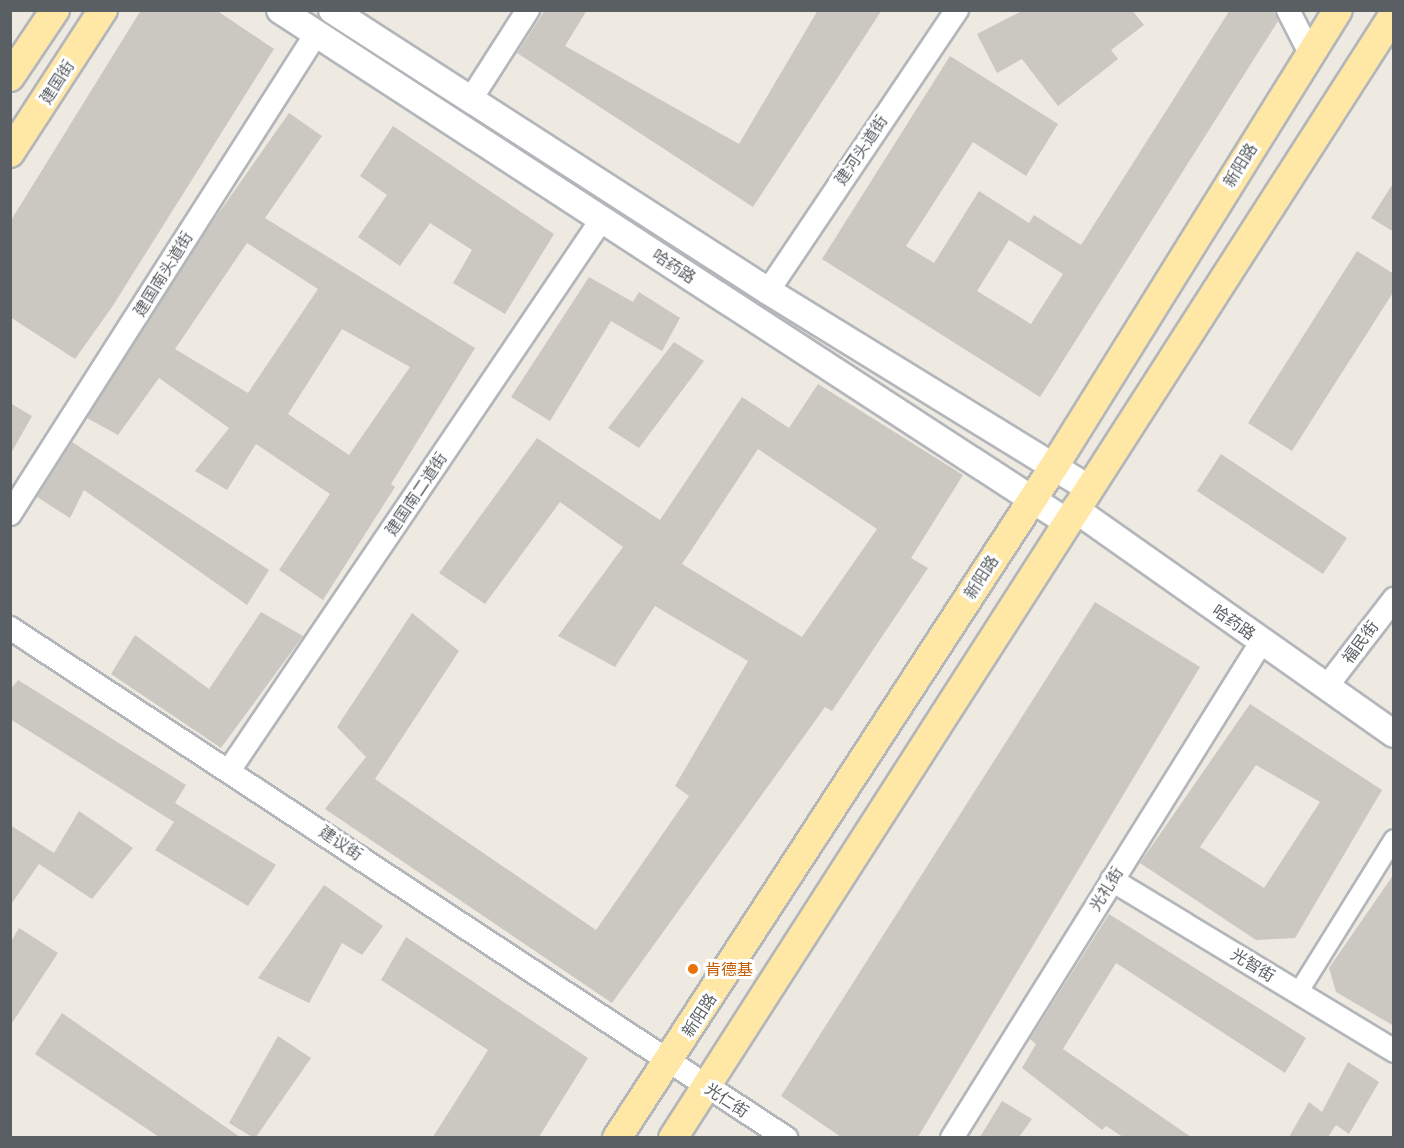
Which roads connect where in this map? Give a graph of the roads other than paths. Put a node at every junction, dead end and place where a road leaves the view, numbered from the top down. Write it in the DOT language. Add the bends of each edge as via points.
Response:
graph roads {
  1 [pos="55,10"];
  2 [pos="103,10"];
  3 [pos="280,10"];
  4 [pos="332,10"];
  5 [pos="528,10"];
  6 [pos="1288,10"];
  7 [pos="1338,10"];
  8 [pos="953,11"];
  9 [pos="1394,14"];
  10 [pos="316,34"];
  11 [pos="1310,53"];
  12 [pos="10,77"];
  13 [pos="471,99"];
  14 [pos="10,153"];
  15 [pos="602,219"];
  16 [pos="768,291"];
  17 [pos="1053,468"];
  18 [pos="1032,499"];
  19 [pos="1076,506"];
  20 [pos="10,514"];
  21 [pos="1394,599"];
  22 [pos="10,628"];
  23 [pos="1262,641"];
  24 [pos="1327,686"];
  25 [pos="1394,734"];
  26 [pos="230,769"];
  27 [pos="1394,839"];
  28 [pos="1112,880"];
  29 [pos="1298,993"];
  30 [pos="1394,1051"];
  31 [pos="668,1062"];
  32 [pos="706,1087"];
  33 [pos="616,1137"];
  34 [pos="673,1137"];
  35 [pos="786,1137"];
  36 [pos="952,1137"];
  1 -- 12 [label="main road"];
  2 -- 14 [label="main road, 建国街"];
  3 -- 10 [label="main road, 哈药路"];
  4 -- 13 [label="main road, 哈药路"];
  5 -- 13 [label="street"];
  6 -- 11 [label="street"];
  7 -- 11 [label="main road, 新阳路"];
  8 -- 16 [label="street, 建河头道街"];
  9 -- 19 [label="main road"];
  10 -- 15 [label="main road, 哈药路"];
  10 -- 20 [label="street, 建国南头道街"];
  11 -- 17 [label="main road, 新阳路"];
  13 -- 16 [label="main road, 哈药路"];
  15 -- 18 [label="main road, 哈药路"];
  15 -- 26 [label="street, 建国南二道街"];
  16 -- 17 [label="main road, 哈药路"];
  17 -- 18 [label="main road, 新阳路"];
  17 -- 19 [label="main road, 哈药路"];
  18 -- 19 [label="main road, 哈药路"];
  18 -- 31 [label="main road, 新阳路"];
  19 -- 23 [label="main road, 哈药路"];
  19 -- 32 [label="main road"];
  21 -- 24 [label="street, 福民街"];
  22 -- 26 [label="street, 建议街"];
  23 -- 24 [label="main road, 哈药路"];
  23 -- 28 [label="street, 光礼街"];
  24 -- 25 [label="main road, 哈药路"];
  26 -- 31 [label="street, 建议街"];
  27 -- 29 [label="street"];
  28 -- 29 [label="street, 光智街"];
  28 -- 36 [label="street, 光礼街"];
  29 -- 30 [label="street, 光智街"];
  31 -- 32 [label="street, 光仁街"];
  31 -- 33 [label="main road, 新阳路"];
  32 -- 34 [label="main road"];
  32 -- 35 [label="street, 光仁街"];
}
